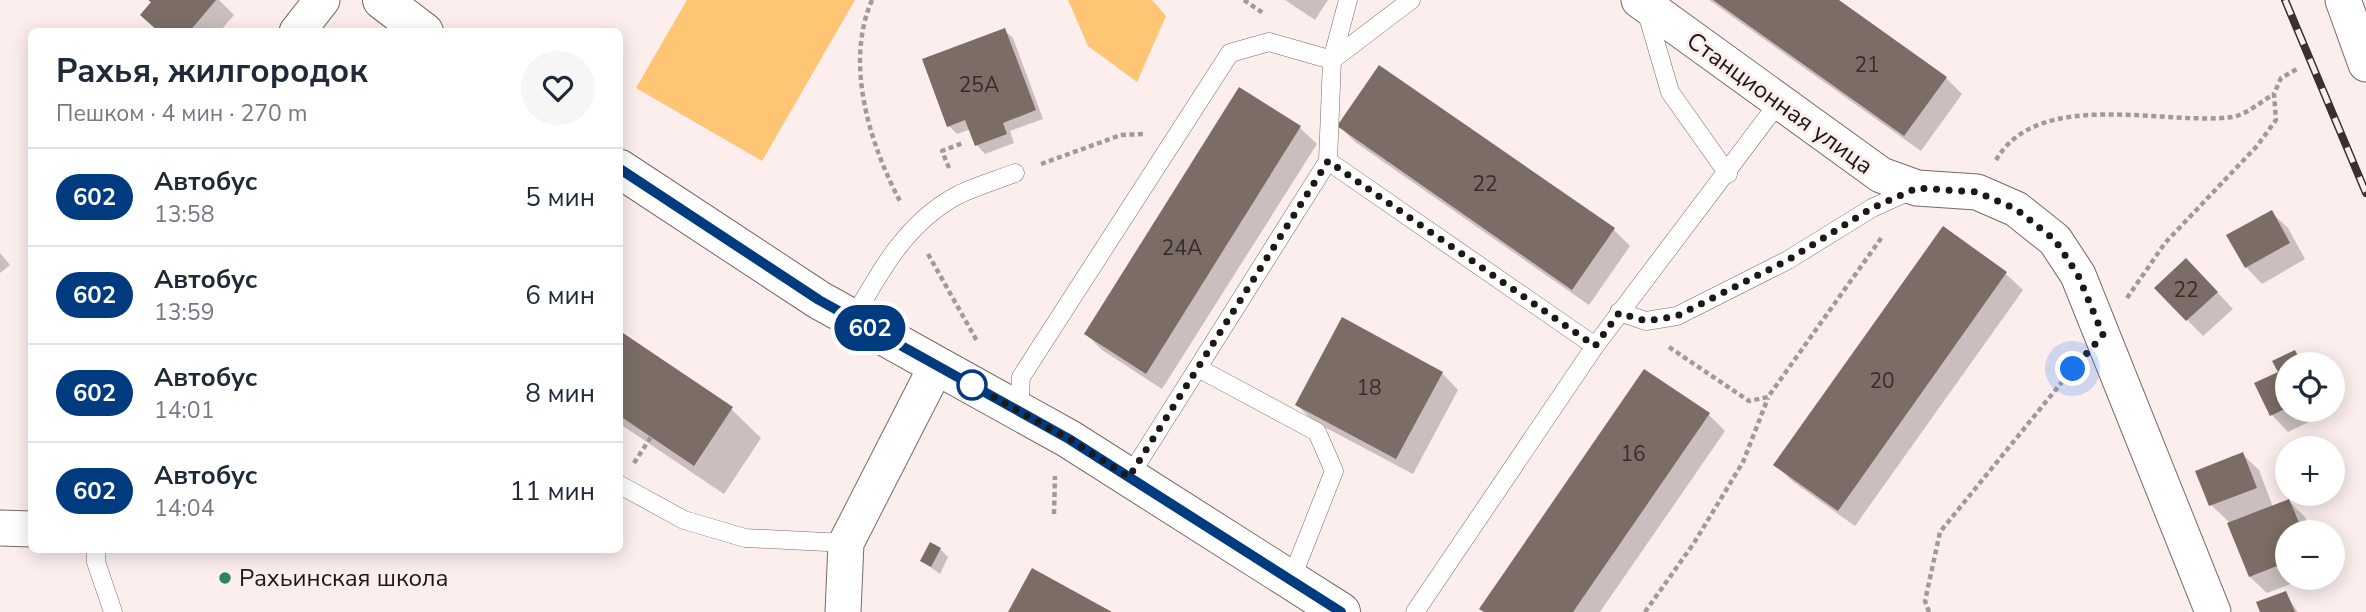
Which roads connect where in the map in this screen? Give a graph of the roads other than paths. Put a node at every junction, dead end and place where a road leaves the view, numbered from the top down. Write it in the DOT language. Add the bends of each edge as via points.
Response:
graph roads {
  1 [pos="323,0"];
  2 [pos="382,0"];
  3 [pos="1348,0"];
  4 [pos="1411,0"];
  5 [pos="2343,0"];
  6 [pos="1642,3"];
  7 [pos="300,28"];
  8 [pos="419,28"];
  9 [pos="1332,60"];
  10 [pos="2366,64"];
  11 [pos="1779,102"];
  12 [pos="1328,161"];
  13 [pos="623,171"];
  14 [pos="1015,173"];
  15 [pos="1728,174"];
  16 [pos="1917,188"];
  17 [pos="1619,313"];
  18 [pos="853,319"];
  19 [pos="1595,346"];
  20 [pos="937,365"];
  21 [pos="1198,368"];
  22 [pos="1019,410"];
  23 [pos="1129,477"];
  24 [pos="623,487"];
  25 [pos="0,528"];
  26 [pos="28,528"];
  27 [pos="846,543"];
  28 [pos="96,553"];
  29 [pos="1291,580"];
  30 [pos="113,612"];
  31 [pos="843,612"];
  32 [pos="1341,612"];
  33 [pos="1415,612"];
  34 [pos="2213,612"];
  1 -- 7 [label="street"];
  2 -- 8 [label="street"];
  3 -- 9 [label="lane"];
  4 -- 9 [label="lane"];
  5 -- 10 [label="street"];
  6 -- 11 [label="street, Станционная улица"];
  6 -- 15 [label="lane" via="1671,92"];
  9 -- 12 [label="lane"];
  9 -- 22 [label="lane" via="1269,42 1230,53 1021,377"];
  11 -- 15 [label="lane"];
  11 -- 16 [label="street, Станционная улица" via="1881,175"];
  12 -- 19 [label="lane"];
  12 -- 21 [label="lane"];
  13 -- 18 [label="street"];
  14 -- 18 [label="lane" via="959,195 915,230 887,258"];
  15 -- 17 [label="lane"];
  16 -- 17 [label="lane" via="1872,208 1788,260 1677,316 1646,321"];
  16 -- 34 [label="street, Станционная улица" via="1977,192 2016,209 2055,240 2078,275"];
  17 -- 19 [label="lane"];
  18 -- 20 [label="street"];
  19 -- 33 [label="lane"];
  20 -- 22 [label="street"];
  20 -- 27 [label="street"];
  21 -- 23 [label="lane"];
  21 -- 29 [label="lane" via="1318,432 1334,471"];
  22 -- 23 [label="street"];
  23 -- 29 [label="street"];
  24 -- 27 [label="lane" via="684,520 746,538"];
  25 -- 26 [label="street"];
  27 -- 31 [label="street"];
  28 -- 30 [label="lane"];
  29 -- 32 [label="street"];
}
